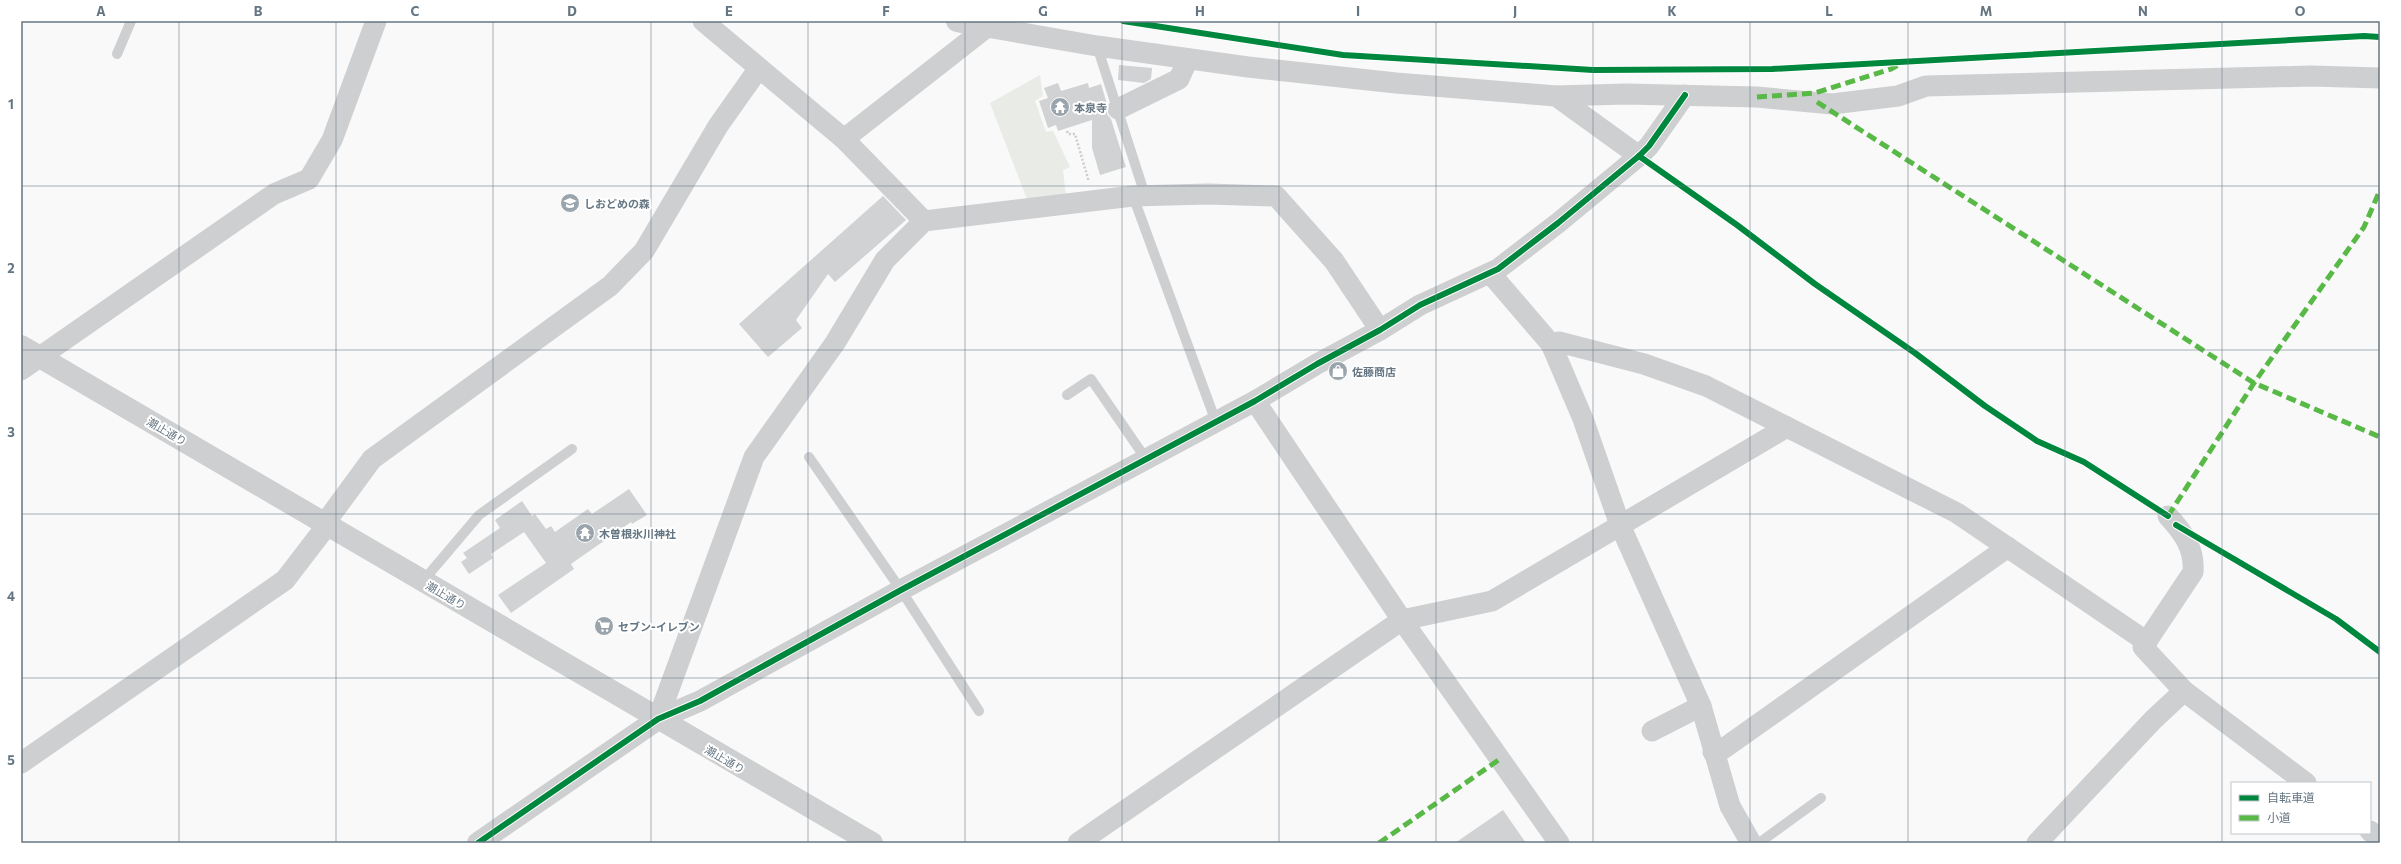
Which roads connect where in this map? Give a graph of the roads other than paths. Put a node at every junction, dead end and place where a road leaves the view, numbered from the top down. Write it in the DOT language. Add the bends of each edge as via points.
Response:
graph roads {
  1 [pos="131,21"];
  2 [pos="376,21"];
  3 [pos="703,21"];
  4 [pos="957,21"];
  5 [pos="987,27"];
  6 [pos="1097,46"];
  7 [pos="117,54"];
  8 [pos="1188,59"];
  9 [pos="759,68"];
  10 [pos="2380,78"];
  11 [pos="1685,95"];
  12 [pos="1556,96"];
  13 [pos="1118,109"];
  14 [pos="844,139"];
  15 [pos="1638,156"];
  16 [pos="1139,196"];
  17 [pos="924,221"];
  18 [pos="1490,273"];
  19 [pos="1380,330"];
  20 [pos="1552,344"];
  21 [pos="21,346"];
  22 [pos="40,357"];
  23 [pos="21,370"];
  24 [pos="1067,395"];
  25 [pos="1255,401"];
  26 [pos="1216,422"];
  27 [pos="1788,427"];
  28 [pos="572,449"];
  29 [pos="809,457"];
  30 [pos="1146,459"];
  31 [pos="2168,516"];
  32 [pos="326,524"];
  33 [pos="1620,525"];
  34 [pos="2008,547"];
  35 [pos="423,581"];
  36 [pos="901,590"];
  37 [pos="1402,620"];
  38 [pos="2146,642"];
  39 [pos="2184,691"];
  40 [pos="1701,706"];
  41 [pos="979,711"];
  42 [pos="658,719"];
  43 [pos="1652,731"];
  44 [pos="1713,752"];
  45 [pos="21,763"];
  46 [pos="2305,782"];
  47 [pos="1821,798"];
  48 [pos="2371,833"];
  49 [pos="2380,839"];
  50 [pos="478,843"];
  51 [pos="872,843"];
  52 [pos="1078,843"];
  53 [pos="1559,843"];
  54 [pos="1751,843"];
  55 [pos="1760,843"];
  56 [pos="2037,843"];
  1 -- 7 [label="lane"];
  2 -- 22 [label="street" via="332,140 309,179 274,194"];
  3 -- 9 [label="street"];
  4 -- 5 [label="street"];
  5 -- 6 [label="street"];
  5 -- 14 [label="street"];
  6 -- 8 [label="street"];
  6 -- 13 [label="lane"];
  8 -- 12 [label="street" via="1396,83"];
  8 -- 13 [label="street" via="1179,79"];
  9 -- 14 [label="street"];
  9 -- 32 [label="street" via="718,126 644,251 610,286 372,459"];
  10 -- 11 [label="street" via="2304,76 1926,86 1898,96 1832,104 1757,97"];
  11 -- 12 [label="street"];
  11 -- 15 [label="street" via="1649,146"];
  12 -- 15 [label="street"];
  13 -- 16 [label="lane"];
  14 -- 17 [label="street"];
  15 -- 18 [label="street" via="1558,223"];
  16 -- 17 [label="street"];
  16 -- 19 [label="street" via="1276,196 1334,261"];
  16 -- 26 [label="lane"];
  17 -- 42 [label="street" via="885,260 835,343 754,457"];
  18 -- 19 [label="street" via="1420,305"];
  18 -- 20 [label="street"];
  19 -- 25 [label="street"];
  20 -- 27 [label="street" via="1559,342 1644,364 1706,386"];
  20 -- 33 [label="street" via="1583,419"];
  21 -- 22 [label="street, 潮止通り"];
  22 -- 23 [label="street"];
  22 -- 32 [label="street, 潮止通り"];
  24 -- 30 [label="lane" via="1091,379"];
  25 -- 26 [label="street"];
  25 -- 37 [label="street"];
  26 -- 30 [label="street"];
  27 -- 33 [label="street"];
  27 -- 34 [label="street" via="1958,513"];
  28 -- 35 [label="lane" via="479,515"];
  29 -- 36 [label="lane"];
  30 -- 36 [label="street"];
  31 -- 38 [label="street" via="2190,547 2194,559 2193,572"];
  32 -- 35 [label="street, 潮止通り"];
  32 -- 45 [label="street" via="285,580"];
  33 -- 37 [label="street" via="1492,601"];
  33 -- 40 [label="street"];
  34 -- 38 [label="street"];
  34 -- 44 [label="street" via="1723,749"];
  35 -- 42 [label="street, 潮止通り"];
  36 -- 41 [label="lane"];
  36 -- 42 [label="street" via="700,701"];
  37 -- 52 [label="street"];
  37 -- 53 [label="street"];
  38 -- 39 [label="street" via="2143,647"];
  39 -- 46 [label="street"];
  39 -- 56 [label="street" via="2153,720"];
  40 -- 43 [label="street"];
  40 -- 44 [label="street"];
  42 -- 50 [label="street"];
  42 -- 51 [label="street, 潮止通り"];
  44 -- 54 [label="street" via="1730,806"];
  47 -- 55 [label="lane"];
  48 -- 49 [label="street"];
}
